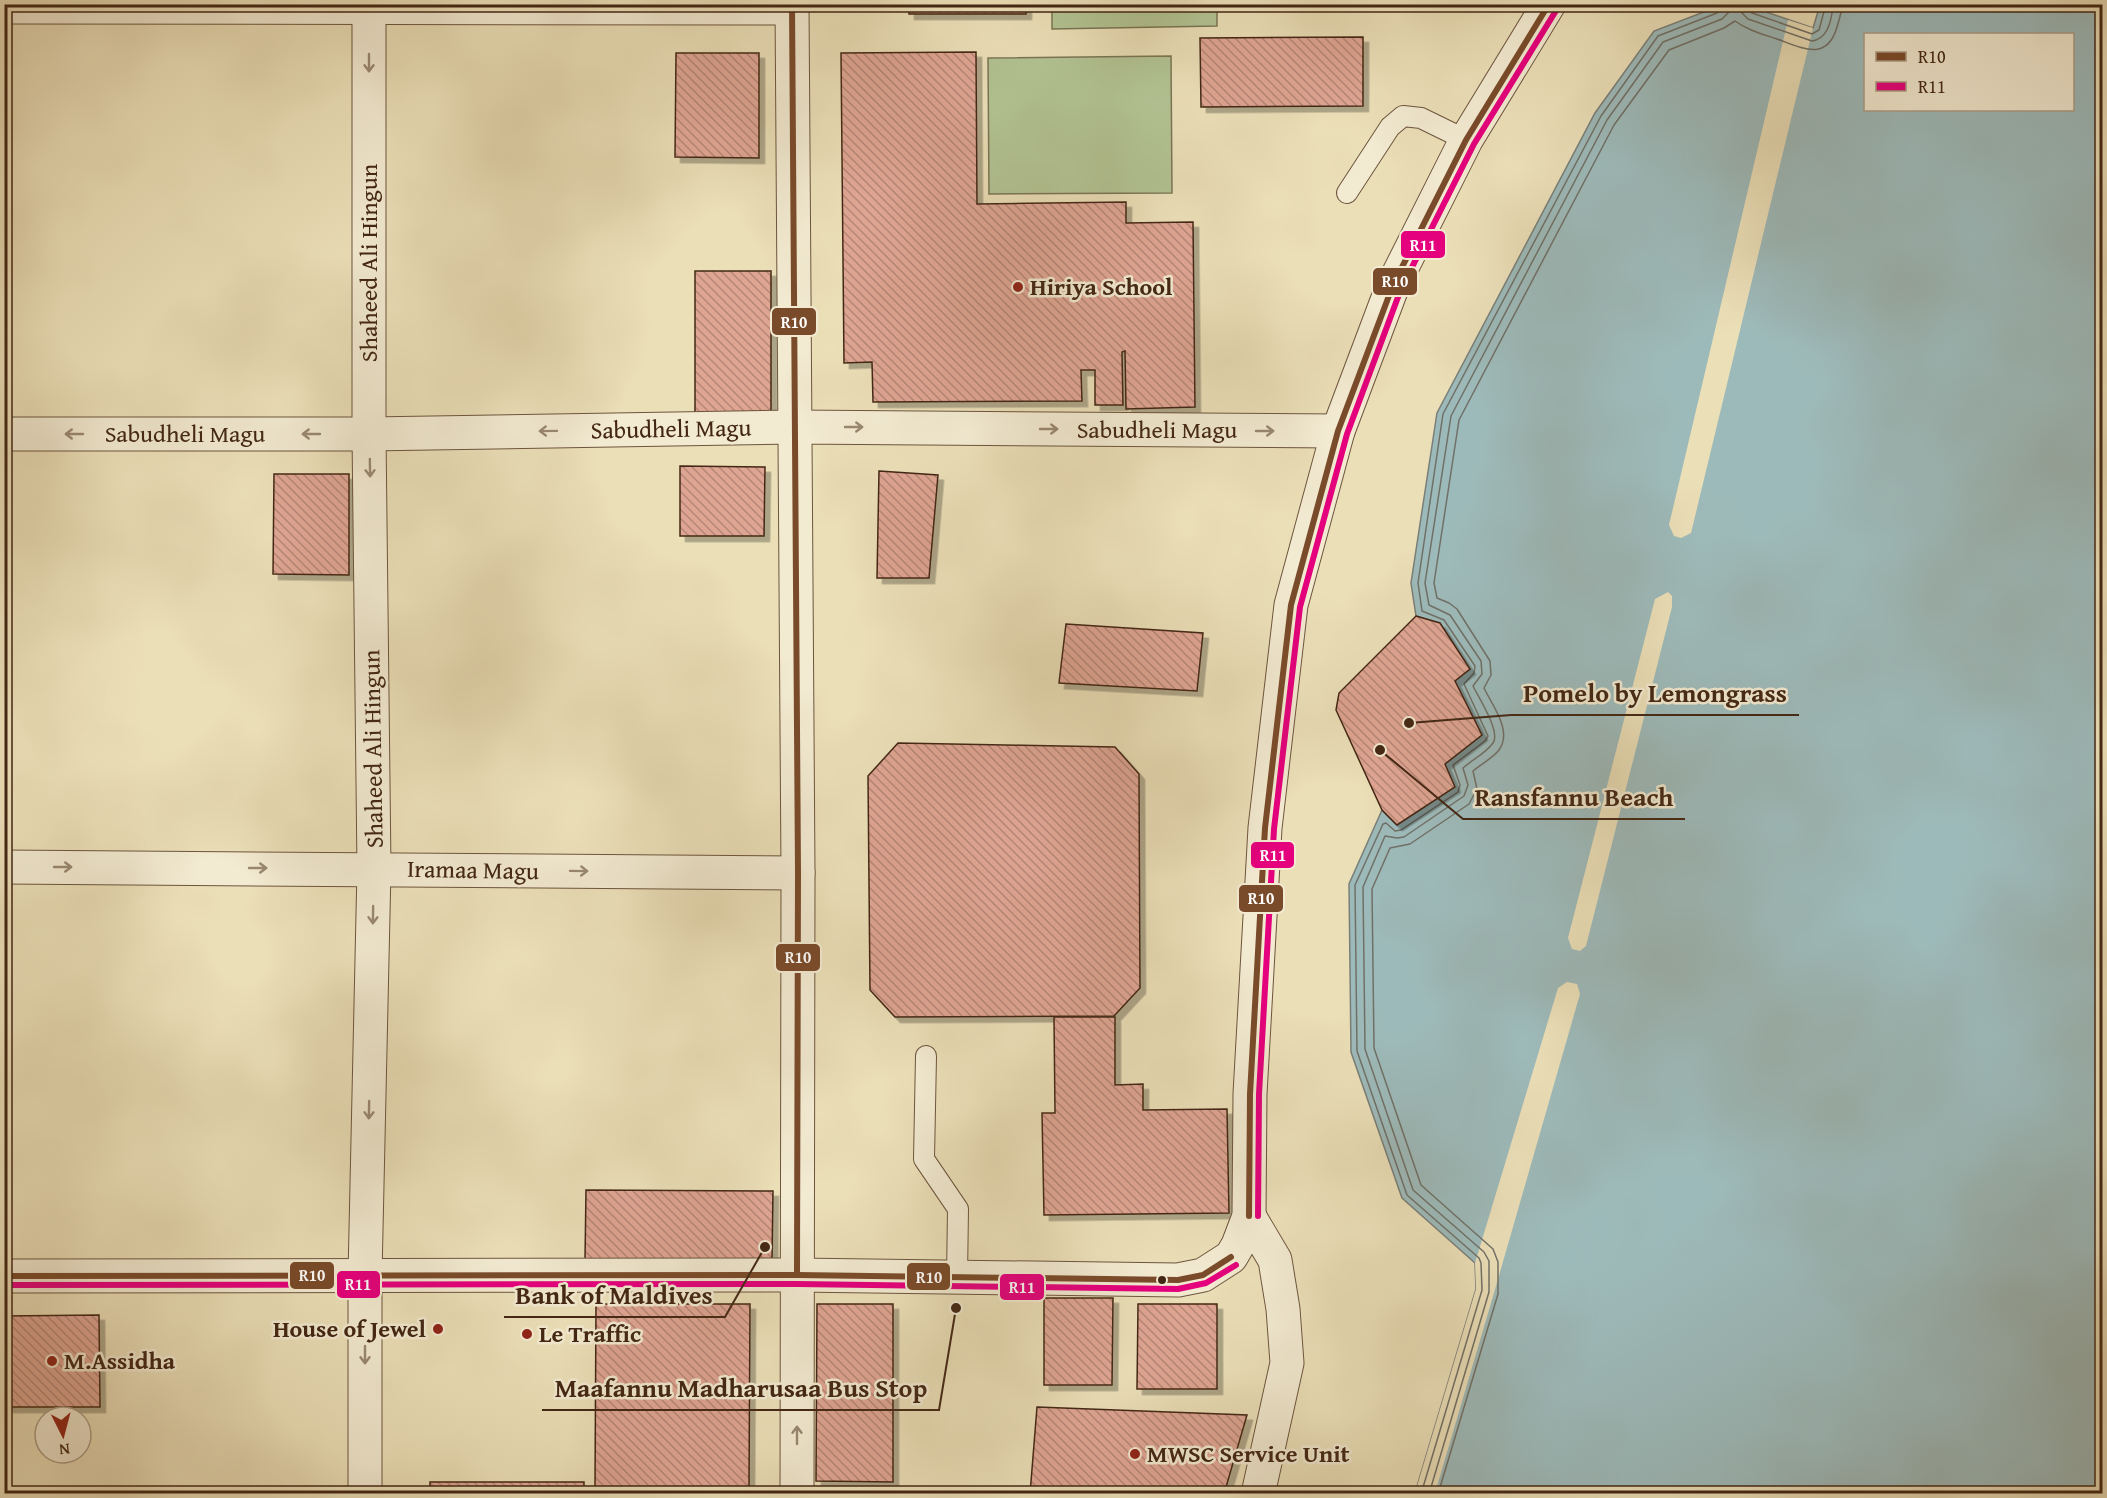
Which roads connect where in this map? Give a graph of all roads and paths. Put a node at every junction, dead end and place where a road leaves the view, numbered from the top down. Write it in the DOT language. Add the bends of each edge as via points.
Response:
graph roads {
  1 [pos="1549,4"];
  2 [pos="369,6"];
  3 [pos="792,6"];
  4 [pos="4,7"];
  5 [pos="1466,140"];
  6 [pos="1347,193"];
  7 [pos="795,427"];
  8 [pos="1338,431"];
  9 [pos="4,434"];
  10 [pos="369,434"];
  11 [pos="4,867"];
  12 [pos="374,869"];
  13 [pos="798,873"];
  14 [pos="926,1056"];
  15 [pos="1249,1216"];
  16 [pos="365,1275"];
  17 [pos="797,1275"];
  18 [pos="4,1276"];
  19 [pos="957,1278"];
  20 [pos="365,1494"];
  21 [pos="797,1494"];
  22 [pos="1258,1494"];
  1 -- 5 [label="street"];
  2 -- 3 [label="street"];
  2 -- 4 [label="street"];
  2 -- 10 [label="street, Shaheed Ali Hingun, one-way"];
  3 -- 7 [label="street"];
  5 -- 6 [label="lane" via="1421,118 1403,116 1390,127"];
  5 -- 8 [label="street" via="1393,285"];
  7 -- 8 [label="street, Sabudheli Magu, one-way"];
  7 -- 10 [label="street, Sabudheli Magu, one-way"];
  7 -- 13 [label="street"];
  8 -- 15 [label="street" via="1291,605 1265,828 1250,1094"];
  10 -- 9 [label="street, Sabudheli Magu, one-way"];
  10 -- 12 [label="street, Shaheed Ali Hingun, one-way"];
  11 -- 12 [label="street, Iramaa Magu, one-way"];
  12 -- 13 [label="street, Iramaa Magu, one-way"];
  12 -- 16 [label="street, Shaheed Ali Hingun, one-way"];
  13 -- 17 [label="street"];
  14 -- 19 [label="lane" via="924,1159 958,1209"];
  15 -- 19 [label="street" via="1231,1257 1203,1275 1178,1280"];
  15 -- 22 [label="street" via="1275,1260 1287,1363"];
  16 -- 17 [label="street"];
  16 -- 18 [label="street"];
  16 -- 20 [label="street, Shaheed Ali Hingun, one-way"];
  17 -- 19 [label="street"];
  21 -- 17 [label="street, one-way"];
}
